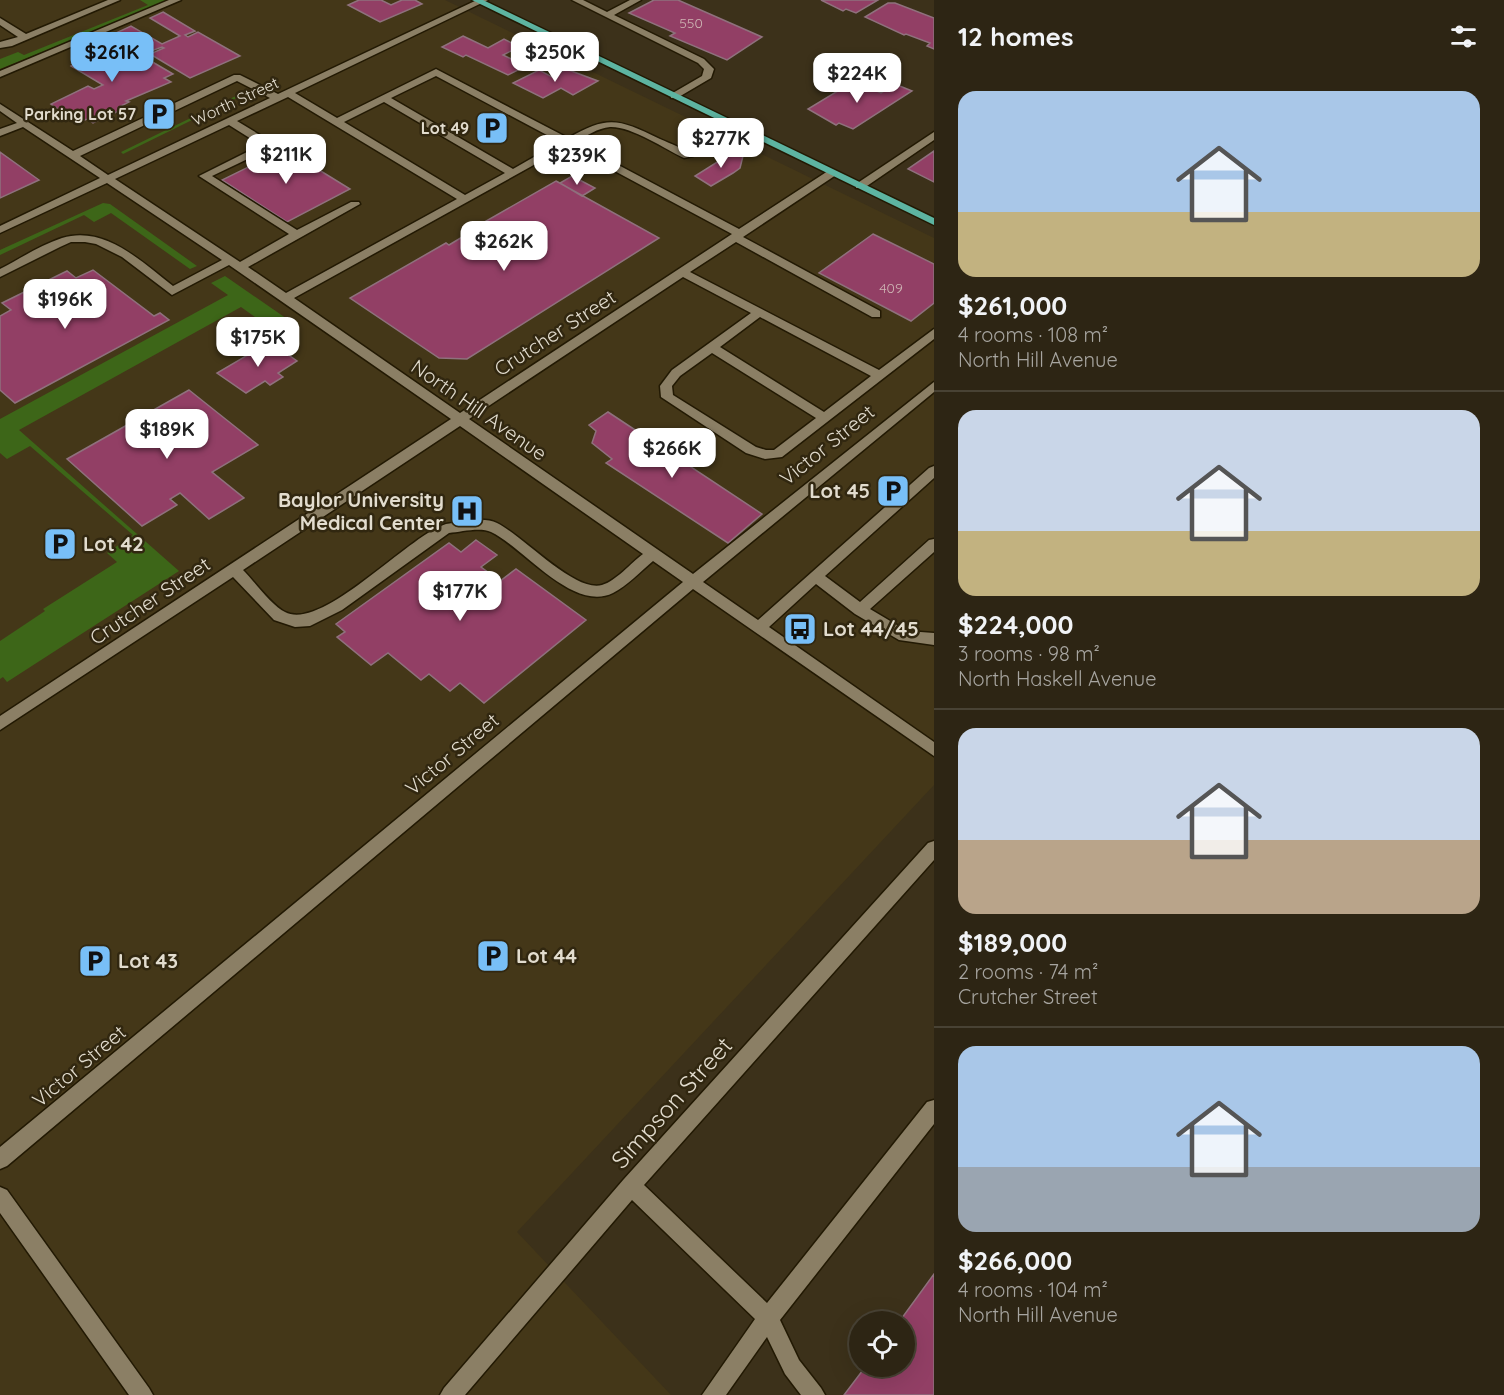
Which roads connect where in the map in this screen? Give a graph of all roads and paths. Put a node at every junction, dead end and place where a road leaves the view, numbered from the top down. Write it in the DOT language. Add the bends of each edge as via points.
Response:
graph roads {
  1 [pos="116,0"];
  2 [pos="177,0"];
  3 [pos="576,0"];
  4 [pos="637,0"];
  5 [pos="480,1"];
  6 [pos="607,15"];
  7 [pos="0,21"];
  8 [pos="25,37"];
  9 [pos="4,45"];
  10 [pos="0,53"];
  11 [pos="0,74"];
  12 [pos="288,93"];
  13 [pos="675,96"];
  14 [pos="277,98"];
  15 [pos="385,99"];
  16 [pos="0,107"];
  17 [pos="19,120"];
  18 [pos="229,121"];
  19 [pos="338,122"];
  20 [pos="0,123"];
  21 [pos="0,133"];
  22 [pos="934,135"];
  23 [pos="569,141"];
  24 [pos="71,156"];
  25 [pos="688,156"];
  26 [pos="513,172"];
  27 [pos="832,173"];
  28 [pos="107,179"];
  29 [pos="860,186"];
  30 [pos="465,199"];
  31 [pos="355,204"];
  32 [pos="934,222"];
  33 [pos="0,230"];
  34 [pos="297,234"];
  35 [pos="737,236"];
  36 [pos="235,263"];
  37 [pos="682,272"];
  38 [pos="0,274"];
  39 [pos="286,298"];
  40 [pos="760,312"];
  41 [pos="876,314"];
  42 [pos="934,333"];
  43 [pos="711,347"];
  44 [pos="880,375"];
  45 [pos="934,386"];
  46 [pos="825,418"];
  47 [pos="459,420"];
  48 [pos="934,471"];
  49 [pos="934,544"];
  50 [pos="652,554"];
  51 [pos="234,569"];
  52 [pos="816,577"];
  53 [pos="692,582"];
  54 [pos="860,610"];
  55 [pos="758,628"];
  56 [pos="934,639"];
  57 [pos="0,724"];
  58 [pos="934,750"];
  59 [pos="934,848"];
  60 [pos="934,1109"];
  61 [pos="0,1159"];
  62 [pos="632,1186"];
  63 [pos="0,1197"];
  64 [pos="768,1318"];
  65 [pos="142,1395"];
  66 [pos="452,1395"];
  67 [pos="713,1395"];
  68 [pos="814,1395"];
  1 -- 8 [label="street"];
  2 -- 11 [label="street"];
  3 -- 6 [label="street"];
  4 -- 6 [label="street"];
  5 -- 12 [label="street, Worth Street"];
  5 -- 13 [label="main road"];
  6 -- 13 [label="street" via="701,61 709,69 706,78"];
  7 -- 8 [label="street"];
  8 -- 9 [label="street"];
  9 -- 10 [label="street"];
  12 -- 14 [label="street, Worth Street"];
  12 -- 19 [label="street"];
  13 -- 27 [label="main road"];
  14 -- 18 [label="street, Worth Street"];
  14 -- 24 [label="street" via="237,77"];
  15 -- 19 [label="street"];
  15 -- 23 [label="street" via="436,72"];
  15 -- 26 [label="street"];
  16 -- 17 [label="street, North Hill Avenue"];
  17 -- 20 [label="street"];
  17 -- 21 [label="street"];
  17 -- 24 [label="street, North Hill Avenue"];
  18 -- 28 [label="street, Worth Street"];
  18 -- 34 [label="street" via="269,145 204,176"];
  19 -- 30 [label="street"];
  22 -- 29 [label="street"];
  23 -- 25 [label="street" via="609,124 626,126"];
  23 -- 26 [label="street"];
  23 -- 35 [label="street"];
  24 -- 28 [label="street, North Hill Avenue"];
  26 -- 30 [label="street"];
  27 -- 29 [label="main road"];
  27 -- 35 [label="street, Crutcher Street"];
  28 -- 33 [label="street, Worth Street"];
  28 -- 36 [label="street, North Hill Avenue"];
  29 -- 32 [label="main road"];
  30 -- 39 [label="street"];
  31 -- 34 [label="street"];
  34 -- 36 [label="street"];
  35 -- 37 [label="street, Crutcher Street"];
  35 -- 41 [label="street"];
  36 -- 38 [label="street" via="172,291 110,245 70,239"];
  36 -- 39 [label="street, North Hill Avenue"];
  37 -- 40 [label="street"];
  37 -- 47 [label="street, Crutcher Street"];
  39 -- 47 [label="street, North Hill Avenue"];
  40 -- 43 [label="street"];
  40 -- 44 [label="street"];
  42 -- 44 [label="street"];
  43 -- 46 [label="street"];
  43 -- 46 [label="street" via="676,373 666,386 667,397 765,455 777,454"];
  44 -- 46 [label="street"];
  45 -- 53 [label="street, Victor Street"];
  47 -- 50 [label="street, North Hill Avenue"];
  47 -- 51 [label="street, Crutcher Street"];
  48 -- 52 [label="street"];
  49 -- 54 [label="street"];
  50 -- 51 [label="street" via="609,589 593,592 569,582 492,526 446,529 337,606 310,620 295,621 279,616"];
  50 -- 53 [label="street, North Hill Avenue"];
  51 -- 57 [label="street, Crutcher Street"];
  52 -- 54 [label="street"];
  52 -- 55 [label="street"];
  53 -- 55 [label="street, North Hill Avenue"];
  53 -- 61 [label="street, Victor Street"];
  54 -- 56 [label="street" via="904,636"];
  55 -- 58 [label="street, North Hill Avenue"];
  59 -- 62 [label="street, Simpson Street"];
  60 -- 64 [label="street"];
  62 -- 64 [label="street"];
  62 -- 66 [label="street, Simpson Street"];
  63 -- 65 [label="street"];
  64 -- 67 [label="street"];
  64 -- 68 [label="street" via="792,1367"];
}
